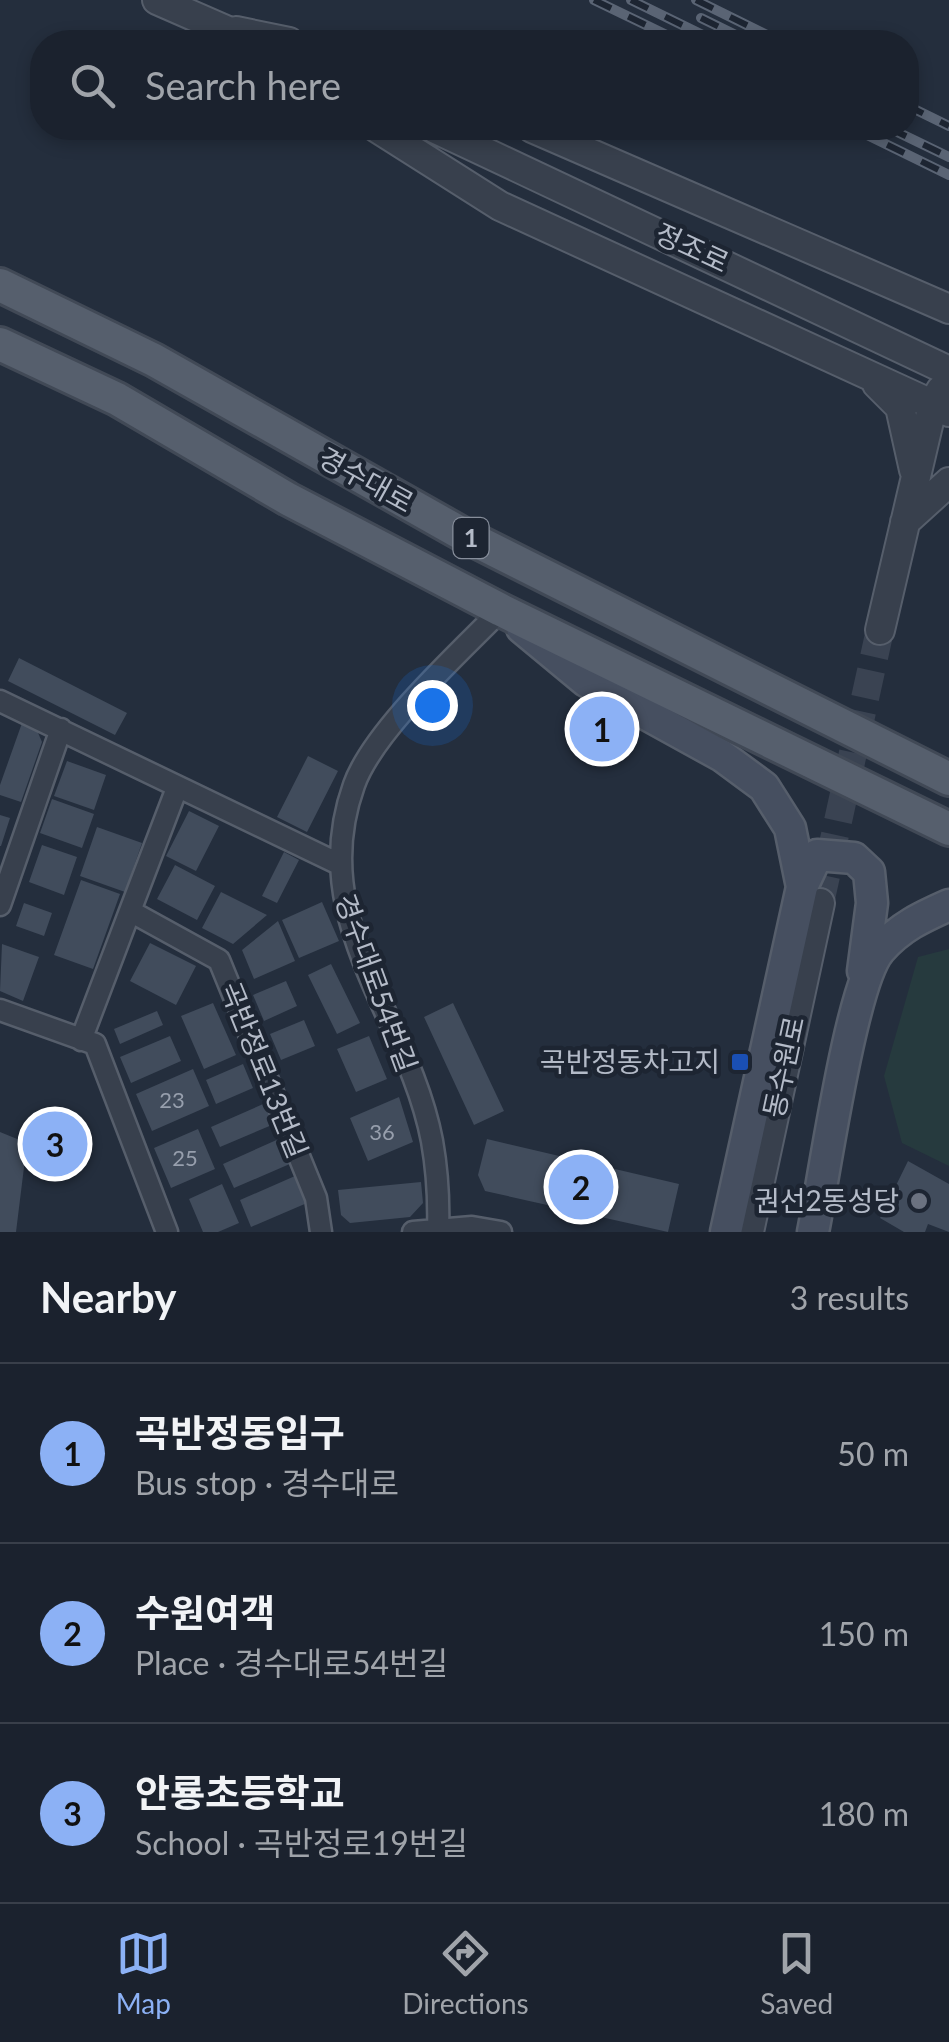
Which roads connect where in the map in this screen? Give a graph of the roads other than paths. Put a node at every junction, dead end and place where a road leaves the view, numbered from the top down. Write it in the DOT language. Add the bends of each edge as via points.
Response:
graph roads {
  1 [pos="156,0"];
  2 [pos="221,30"];
  3 [pos="395,140"];
  4 [pos="460,140"];
  5 [pos="560,140"];
  6 [pos="0,285"];
  7 [pos="949,309"];
  8 [pos="0,344"];
  9 [pos="865,373"];
  10 [pos="949,373"];
  11 [pos="941,408"];
  12 [pos="916,478"];
  13 [pos="949,482"];
  14 [pos="905,522"];
  15 [pos="500,610"];
  16 [pos="880,630"];
  17 [pos="0,701"];
  18 [pos="61,729"];
  19 [pos="949,779"];
  20 [pos="177,788"];
  21 [pos="949,829"];
  22 [pos="338,864"];
  23 [pos="811,895"];
  24 [pos="0,904"];
  25 [pos="949,905"];
  26 [pos="130,911"];
  27 [pos="860,994"];
  28 [pos="0,1010"];
  29 [pos="80,1040"];
  30 [pos="439,1231"];
  31 [pos="167,1232"];
  32 [pos="320,1232"];
  33 [pos="413,1232"];
  34 [pos="501,1232"];
  35 [pos="726,1232"];
  36 [pos="749,1232"];
  37 [pos="813,1232"];
  1 -- 2 [label="street"];
  3 -- 9 [label="street" via="500,206"];
  4 -- 10 [label="street, 정조로"];
  5 -- 7 [label="street"];
  6 -- 19 [label="main road, 경수대로 / 1" via="154,360 464,535"];
  8 -- 15 [label="main road, 경수대로 / 1" via="117,399 288,500"];
  9 -- 11 [label="street"];
  9 -- 12 [label="street" via="900,407"];
  10 -- 11 [label="street"];
  11 -- 12 [label="street"];
  12 -- 14 [label="street"];
  13 -- 14 [label="street"];
  14 -- 16 [label="street"];
  15 -- 21 [label="main road, 경수대로 / 1"];
  15 -- 22 [label="street, 경수대로54번길" via="400,716 354,783"];
  15 -- 23 [label="main road" via="586,682 722,756 764,787 790,828"];
  17 -- 18 [label="street"];
  18 -- 20 [label="street"];
  18 -- 24 [label="street"];
  20 -- 22 [label="street"];
  20 -- 26 [label="street"];
  22 -- 30 [label="street, 경수대로54번길" via="346,917 432,1140"];
  23 -- 27 [label="main road" via="817,855 854,858 870,872"];
  23 -- 35 [label="main road"];
  23 -- 36 [label="street, 동수원로"];
  25 -- 27 [label="main road" via="908,923 877,953"];
  26 -- 29 [label="street"];
  26 -- 32 [label="street, 곡반정로13번길" via="219,960 316,1198"];
  27 -- 37 [label="main road"];
  28 -- 29 [label="street"];
  29 -- 31 [label="street" via="94,1044"];
  30 -- 33 [label="street"];
  30 -- 34 [label="street"];
}
